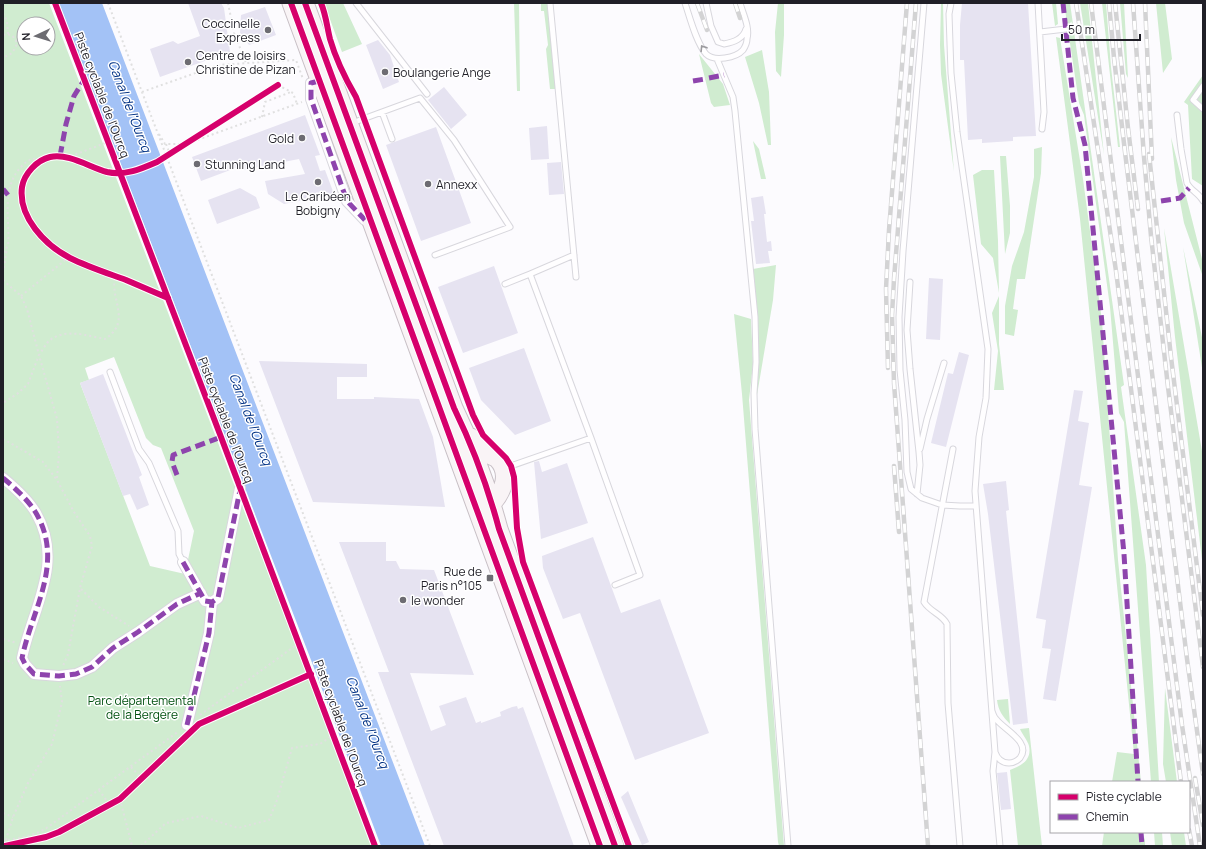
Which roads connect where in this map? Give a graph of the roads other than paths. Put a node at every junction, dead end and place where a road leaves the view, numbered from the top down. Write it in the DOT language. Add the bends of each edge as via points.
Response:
graph roads {
  1 [pos="290,3"];
  2 [pos="305,3"];
  3 [pos="356,3"];
  4 [pos="550,3"];
  5 [pos="685,3"];
  6 [pos="706,3"];
  7 [pos="740,3"];
  8 [pos="924,3"];
  9 [pos="951,3"];
  10 [pos="1038,3"];
  11 [pos="746,24"];
  12 [pos="1066,29"];
  13 [pos="1040,32"];
  14 [pos="717,59"];
  15 [pos="311,80"];
  16 [pos="1203,86"];
  17 [pos="427,94"];
  18 [pos="1203,109"];
  19 [pos="382,112"];
  20 [pos="1177,115"];
  21 [pos="350,124"];
  22 [pos="1042,129"];
  23 [pos="392,139"];
  24 [pos="1203,201"];
  25 [pos="365,220"];
  26 [pos="435,255"];
  27 [pos="574,255"];
  28 [pos="530,274"];
  29 [pos="576,276"];
  30 [pos="910,282"];
  31 [pos="505,284"];
  32 [pos="944,363"];
  33 [pos="110,372"];
  34 [pos="445,423"];
  35 [pos="465,431"];
  36 [pos="591,438"];
  37 [pos="952,449"];
  38 [pos="919,452"];
  39 [pos="503,469"];
  40 [pos="3,478"];
  41 [pos="240,488"];
  42 [pos="917,494"];
  43 [pos="492,504"];
  44 [pos="942,505"];
  45 [pos="975,506"];
  46 [pos="188,568"];
  47 [pos="615,584"];
  48 [pos="201,593"];
  49 [pos="212,602"];
  50 [pos="992,711"];
  51 [pos="187,725"];
  52 [pos="995,748"];
  53 [pos="600,846"];
  54 [pos="615,846"];
  55 [pos="788,846"];
  56 [pos="960,846"];
  57 [pos="1000,846"];
  1 -- 15 [label="main road"];
  2 -- 21 [label="main road"];
  3 -- 17 [label="lane"];
  4 -- 27 [label="lane"];
  14 -- 5 [label="lane, one-way" via="708,56 702,48"];
  6 -- 11 [label="lane" via="711,26 716,39 721,43 727,44 742,38"];
  7 -- 11 [label="lane"];
  8 -- 42 [label="lane" via="903,251 900,317 900,370 907,472 911,489"];
  9 -- 45 [label="lane" via="951,73 957,132 988,349 986,398 979,437"];
  10 -- 13 [label="lane"];
  11 -- 14 [label="lane" via="747,38 742,50"];
  12 -- 13 [label="lane"];
  13 -- 22 [label="lane" via="1044,112"];
  14 -- 55 [label="lane" via="733,97 755,316 755,430"];
  15 -- 25 [label="street" via="311,99 347,201"];
  15 -- 34 [label="main road"];
  16 -- 18 [label="lane" via="1193,100"];
  19 -- 21 [label="lane"];
  19 -- 23 [label="lane"];
  19 -- 26 [label="lane" via="420,98 454,140 510,227"];
  20 -- 24 [label="lane" via="1187,183"];
  21 -- 35 [label="main road" via="454,408"];
  27 -- 28 [label="lane"];
  27 -- 29 [label="lane"];
  28 -- 31 [label="lane"];
  28 -- 36 [label="lane"];
  30 -- 38 [label="lane" via="907,330"];
  32 -- 38 [label="lane"];
  33 -- 46 [label="lane" via="139,449 150,463 178,531 179,554"];
  34 -- 43 [label="main road" via="465,450 483,498"];
  34 -- 53 [label="main road"];
  35 -- 39 [label="main road" via="484,452 497,459"];
  35 -- 43 [label="main road"];
  36 -- 39 [label="lane"];
  36 -- 47 [label="lane" via="640,574"];
  37 -- 44 [label="lane"];
  38 -- 42 [label="lane"];
  39 -- 43 [label="main road" via="504,481 500,495"];
  40 -- 48 [label="street" via="36,513 48,549 48,572 22,658 34,674 76,674 92,667 113,648 177,604"];
  41 -- 49 [label="street" via="218,598"];
  42 -- 44 [label="lane"];
  43 -- 54 [label="main road"];
  44 -- 45 [label="lane"];
  44 -- 56 [label="lane" via="924,602 945,619 947,624 948,703"];
  45 -- 50 [label="lane"];
  46 -- 48 [label="street"];
  48 -- 49 [label="street" via="205,601"];
  49 -- 51 [label="street" via="209,633"];
  50 -- 52 [label="lane"];
  50 -- 52 [label="lane" via="996,720 1020,741 1023,750 1019,758 1007,763 999,760"];
  52 -- 57 [label="lane" via="993,771"];
}
